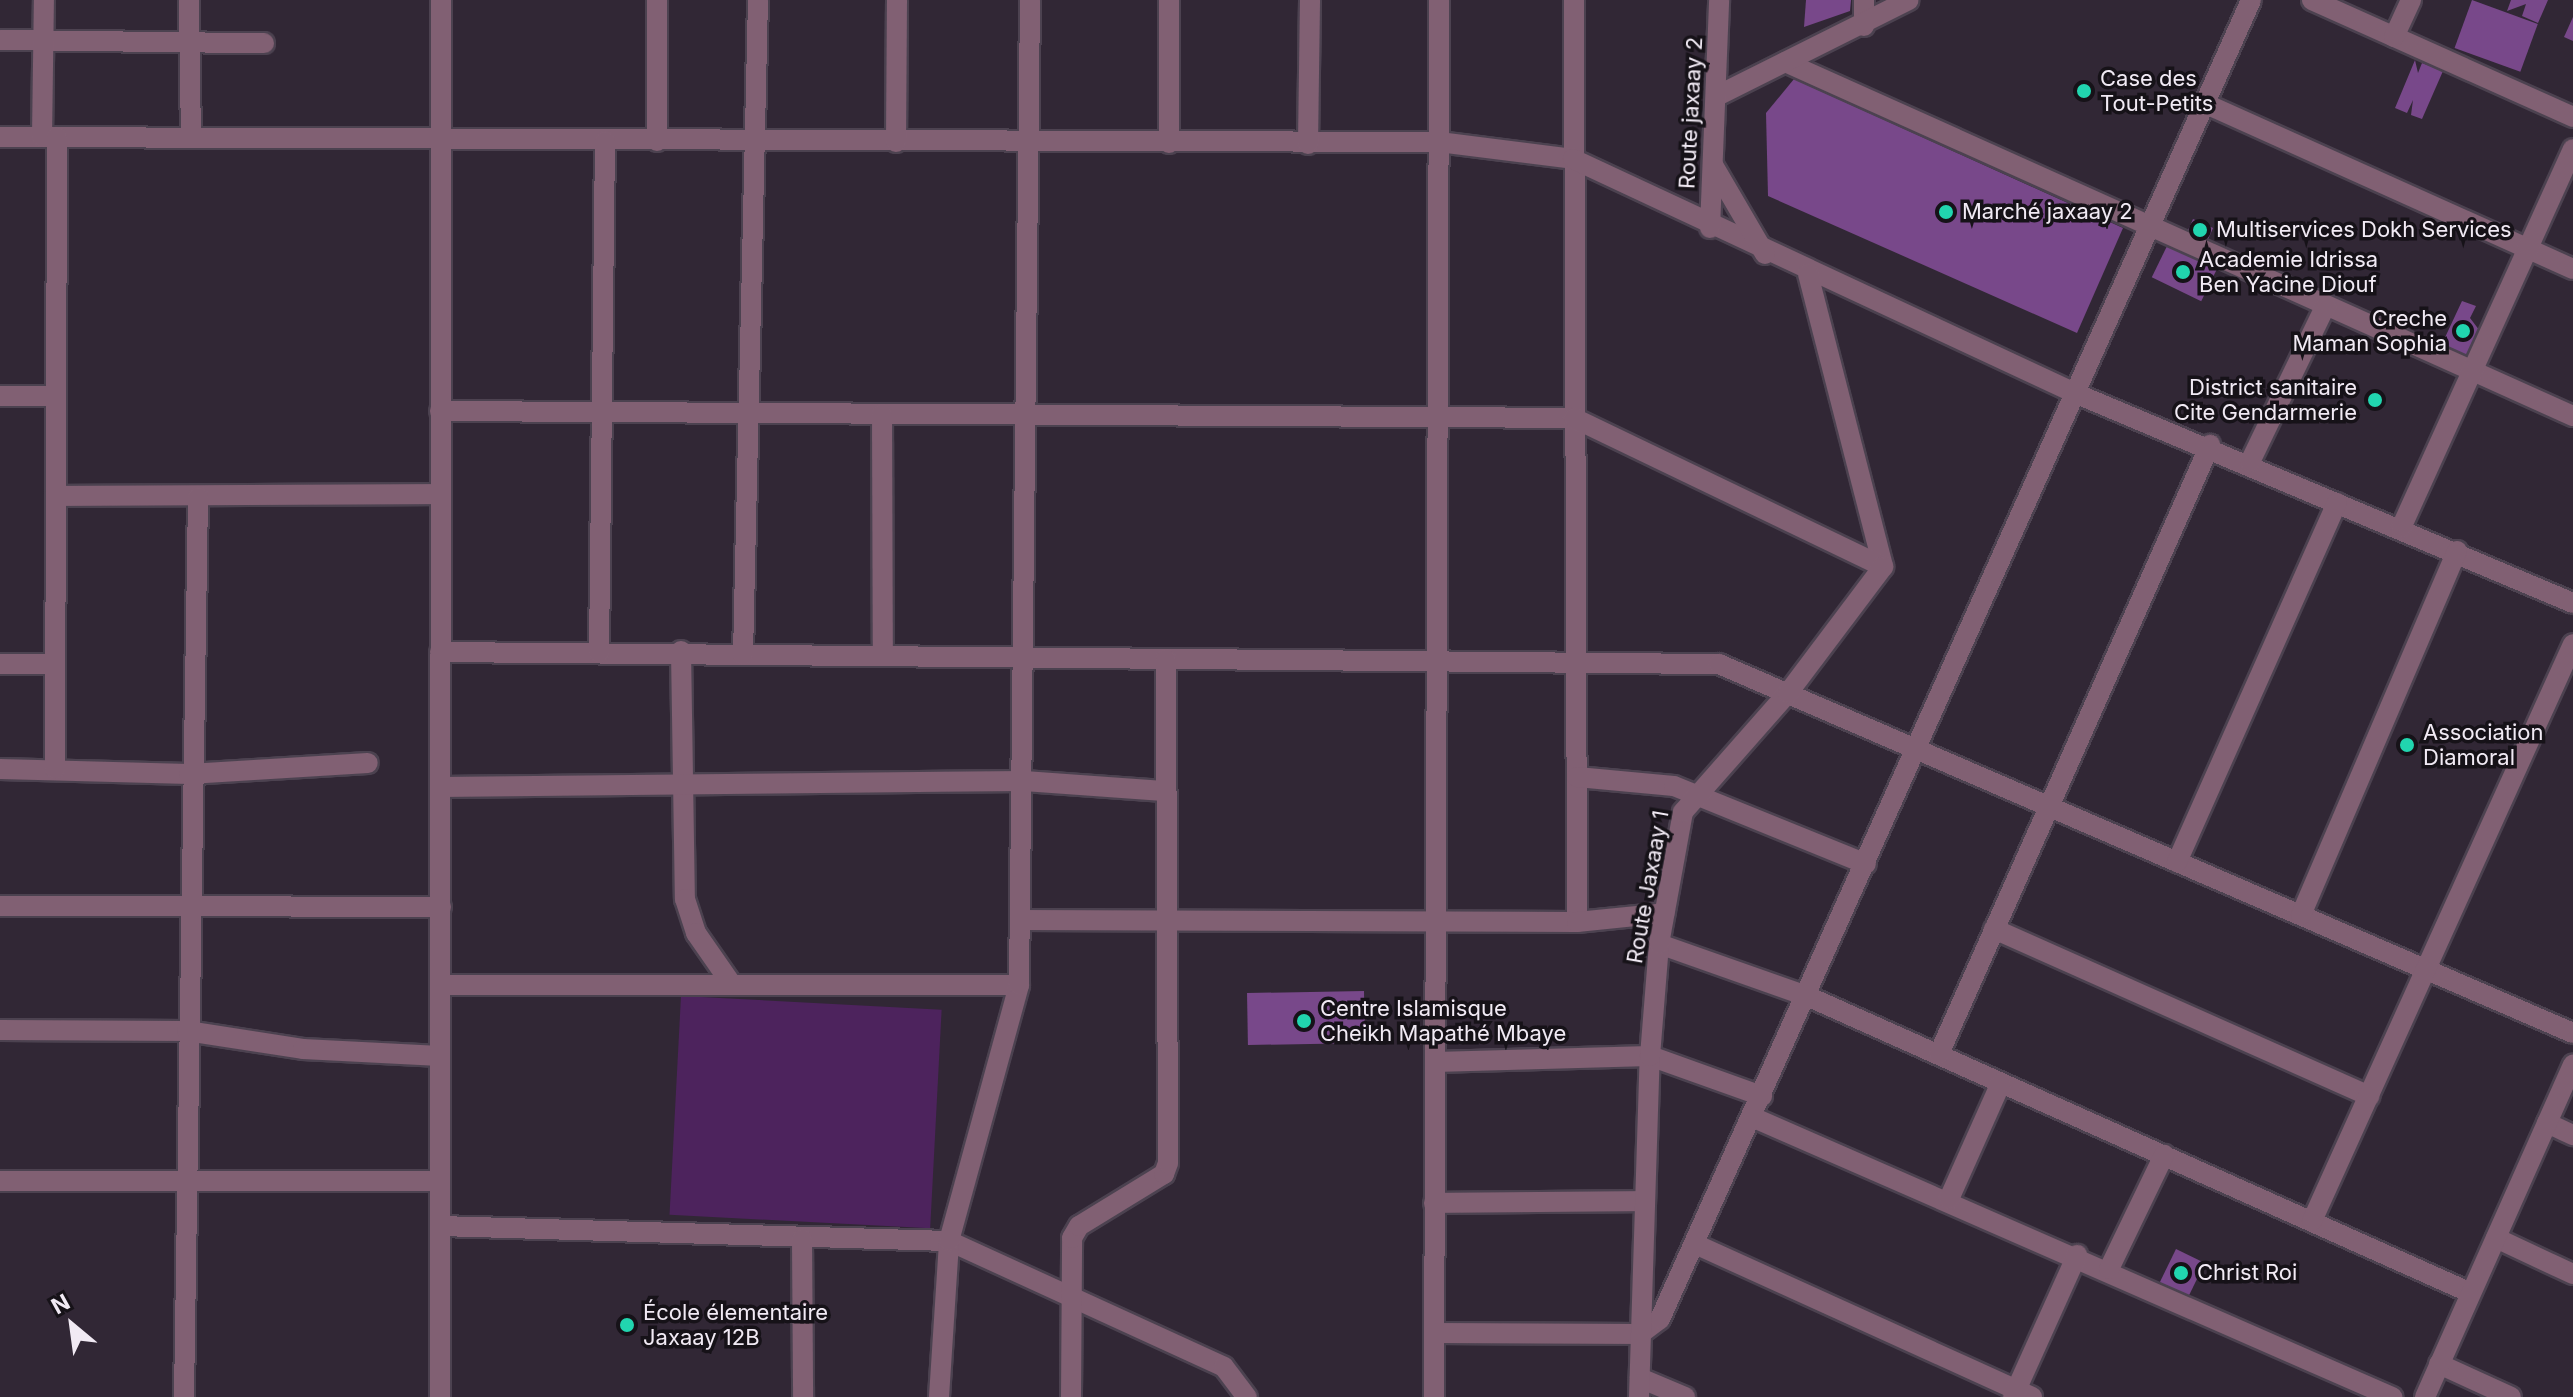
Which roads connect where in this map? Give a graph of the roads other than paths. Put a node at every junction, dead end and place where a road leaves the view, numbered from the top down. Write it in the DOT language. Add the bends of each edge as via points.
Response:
graph roads {
  1 [pos="44,0"];
  2 [pos="189,0"];
  3 [pos="441,0"];
  4 [pos="657,0"];
  5 [pos="758,0"];
  6 [pos="897,0"];
  7 [pos="1030,0"];
  8 [pos="1169,0"];
  9 [pos="1310,0"];
  10 [pos="1439,0"];
  11 [pos="1574,0"];
  12 [pos="1719,0"];
  13 [pos="1864,0"];
  14 [pos="1909,0"];
  15 [pos="2251,0"];
  16 [pos="2312,0"];
  17 [pos="2411,0"];
  18 [pos="1864,26"];
  19 [pos="2394,37"];
  20 [pos="0,40"];
  21 [pos="43,40"];
  22 [pos="188,42"];
  23 [pos="264,43"];
  24 [pos="1785,62"];
  25 [pos="1719,95"];
  26 [pos="2206,104"];
  27 [pos="2573,117"];
  28 [pos="0,137"];
  29 [pos="50,137"];
  30 [pos="191,138"];
  31 [pos="441,140"];
  32 [pos="605,141"];
  33 [pos="657,141"];
  34 [pos="755,141"];
  35 [pos="896,142"];
  36 [pos="1439,142"];
  37 [pos="1025,143"];
  38 [pos="1169,143"];
  39 [pos="1308,144"];
  40 [pos="2573,149"];
  41 [pos="1573,159"];
  42 [pos="1713,165"];
  43 [pos="2151,227"];
  44 [pos="1710,228"];
  45 [pos="2528,248"];
  46 [pos="1765,254"];
  47 [pos="2573,269"];
  48 [pos="1808,274"];
  49 [pos="2326,305"];
  50 [pos="2472,371"];
  51 [pos="2077,394"];
  52 [pos="0,396"];
  53 [pos="54,396"];
  54 [pos="440,411"];
  55 [pos="602,412"];
  56 [pos="748,413"];
  57 [pos="882,414"];
  58 [pos="1025,415"];
  59 [pos="2573,416"];
  60 [pos="1438,417"];
  61 [pos="1574,418"];
  62 [pos="2210,445"];
  63 [pos="2250,462"];
  64 [pos="441,494"];
  65 [pos="56,496"];
  66 [pos="198,497"];
  67 [pos="2337,503"];
  68 [pos="2401,528"];
  69 [pos="2457,551"];
  70 [pos="1883,567"];
  71 [pos="2573,603"];
  72 [pos="2573,644"];
  73 [pos="681,651"];
  74 [pos="440,652"];
  75 [pos="599,653"];
  76 [pos="743,655"];
  77 [pos="883,656"];
  78 [pos="1024,658"];
  79 [pos="1166,659"];
  80 [pos="1436,661"];
  81 [pos="1576,662"];
  82 [pos="0,664"];
  83 [pos="52,664"];
  84 [pos="1788,693"];
  85 [pos="1918,750"];
  86 [pos="368,763"];
  87 [pos="0,769"];
  88 [pos="55,769"];
  89 [pos="189,774"];
  90 [pos="1577,777"];
  91 [pos="1024,781"];
  92 [pos="686,785"];
  93 [pos="440,787"];
  94 [pos="1164,791"];
  95 [pos="1694,792"];
  96 [pos="2051,807"];
  97 [pos="2177,862"];
  98 [pos="1866,864"];
  99 [pos="0,906"];
  100 [pos="188,906"];
  101 [pos="441,907"];
  102 [pos="1665,913"];
  103 [pos="2301,915"];
  104 [pos="1020,920"];
  105 [pos="1163,920"];
  106 [pos="1577,922"];
  107 [pos="1436,924"];
  108 [pos="1994,929"];
  109 [pos="1659,944"];
  110 [pos="2427,970"];
  111 [pos="730,982"];
  112 [pos="441,985"];
  113 [pos="1019,985"];
  114 [pos="1807,996"];
  115 [pos="0,1030"];
  116 [pos="187,1031"];
  117 [pos="2573,1033"];
  118 [pos="1939,1054"];
  119 [pos="440,1056"];
  120 [pos="1650,1056"];
  121 [pos="1435,1062"];
  122 [pos="2573,1064"];
  123 [pos="2001,1083"];
  124 [pos="1762,1096"];
  125 [pos="2369,1096"];
  126 [pos="1752,1117"];
  127 [pos="2547,1123"];
  128 [pos="2573,1135"];
  129 [pos="2164,1155"];
  130 [pos="0,1181"];
  131 [pos="440,1181"];
  132 [pos="185,1182"];
  133 [pos="1949,1199"];
  134 [pos="1643,1201"];
  135 [pos="1434,1203"];
  136 [pos="2312,1221"];
  137 [pos="440,1226"];
  138 [pos="2496,1238"];
  139 [pos="802,1239"];
  140 [pos="949,1241"];
  141 [pos="1695,1244"];
  142 [pos="2077,1255"];
  143 [pos="2109,1269"];
  144 [pos="2573,1274"];
  145 [pos="2471,1293"];
  146 [pos="1075,1299"];
  147 [pos="1434,1333"];
  148 [pos="1640,1334"];
  149 [pos="2439,1364"];
  150 [pos="1639,1388"];
  151 [pos="2021,1395"];
  152 [pos="184,1397"];
  153 [pos="440,1397"];
  154 [pos="803,1397"];
  155 [pos="939,1397"];
  156 [pos="1071,1397"];
  157 [pos="1247,1397"];
  158 [pos="1434,1397"];
  159 [pos="1685,1397"];
  160 [pos="2392,1397"];
  161 [pos="2425,1397"];
  162 [pos="2511,1397"];
  1 -- 21 [label="street"];
  2 -- 22 [label="street"];
  3 -- 31 [label="street"];
  4 -- 33 [label="street"];
  5 -- 34 [label="street"];
  6 -- 35 [label="street"];
  7 -- 37 [label="street"];
  8 -- 38 [label="street"];
  9 -- 39 [label="street"];
  10 -- 36 [label="street"];
  11 -- 41 [label="street"];
  12 -- 25 [label="street, Route jaxaay 2"];
  13 -- 18 [label="street"];
  14 -- 18 [label="street"];
  15 -- 26 [label="street"];
  16 -- 19 [label="street"];
  17 -- 19 [label="street"];
  18 -- 24 [label="street"];
  19 -- 27 [label="street"];
  20 -- 21 [label="street"];
  21 -- 22 [label="street"];
  21 -- 29 [label="street"];
  22 -- 23 [label="street"];
  22 -- 30 [label="street"];
  24 -- 25 [label="street"];
  24 -- 43 [label="street"];
  25 -- 42 [label="street, Route jaxaay 2"];
  26 -- 43 [label="street"];
  26 -- 45 [label="street"];
  28 -- 29 [label="street"];
  29 -- 30 [label="street"];
  29 -- 53 [label="street"];
  30 -- 31 [label="street"];
  31 -- 32 [label="street"];
  31 -- 54 [label="street"];
  32 -- 33 [label="street"];
  32 -- 55 [label="street"];
  33 -- 34 [label="street"];
  34 -- 35 [label="street"];
  34 -- 56 [label="street"];
  35 -- 37 [label="street"];
  36 -- 39 [label="street"];
  36 -- 41 [label="street"];
  36 -- 60 [label="street"];
  37 -- 38 [label="street"];
  37 -- 58 [label="street"];
  38 -- 39 [label="street"];
  40 -- 45 [label="street"];
  41 -- 44 [label="street"];
  41 -- 61 [label="street"];
  42 -- 44 [label="street, Route jaxaay 2"];
  42 -- 46 [label="street"];
  43 -- 49 [label="street"];
  43 -- 51 [label="street"];
  44 -- 46 [label="street"];
  45 -- 47 [label="street"];
  45 -- 50 [label="street"];
  46 -- 48 [label="street"];
  48 -- 51 [label="street"];
  48 -- 70 [label="street"];
  49 -- 50 [label="street"];
  49 -- 63 [label="street"];
  50 -- 59 [label="street"];
  50 -- 68 [label="street"];
  51 -- 62 [label="street"];
  51 -- 85 [label="street"];
  52 -- 53 [label="street"];
  53 -- 65 [label="street"];
  54 -- 55 [label="street"];
  54 -- 64 [label="street"];
  55 -- 56 [label="street"];
  55 -- 75 [label="street"];
  56 -- 57 [label="street"];
  56 -- 76 [label="street"];
  57 -- 58 [label="street"];
  57 -- 77 [label="street"];
  58 -- 60 [label="street"];
  58 -- 78 [label="street"];
  60 -- 61 [label="street"];
  60 -- 80 [label="street"];
  61 -- 70 [label="street"];
  61 -- 81 [label="street"];
  62 -- 63 [label="street"];
  62 -- 96 [label="street"];
  63 -- 67 [label="street"];
  64 -- 66 [label="street"];
  64 -- 74 [label="street"];
  65 -- 66 [label="street"];
  65 -- 83 [label="street"];
  66 -- 89 [label="street"];
  67 -- 68 [label="street"];
  67 -- 97 [label="street"];
  68 -- 69 [label="street"];
  69 -- 71 [label="street"];
  69 -- 103 [label="street"];
  70 -- 84 [label="street, Route Jaxaay 1"];
  72 -- 110 [label="street"];
  73 -- 75 [label="street"];
  73 -- 76 [label="street"];
  73 -- 92 [label="street"];
  74 -- 75 [label="street"];
  74 -- 93 [label="street"];
  76 -- 77 [label="street"];
  77 -- 78 [label="street"];
  78 -- 79 [label="street"];
  78 -- 91 [label="street"];
  79 -- 80 [label="street"];
  79 -- 94 [label="street"];
  80 -- 81 [label="street"];
  80 -- 107 [label="street"];
  81 -- 84 [label="street" via="1719,664"];
  81 -- 90 [label="street"];
  82 -- 83 [label="street"];
  83 -- 88 [label="street"];
  84 -- 85 [label="street"];
  84 -- 95 [label="street, Route Jaxaay 1"];
  85 -- 96 [label="street"];
  85 -- 98 [label="street"];
  86 -- 89 [label="street"];
  87 -- 88 [label="street"];
  88 -- 89 [label="street"];
  89 -- 100 [label="street"];
  90 -- 95 [label="street" via="1643,780"];
  90 -- 106 [label="street"];
  91 -- 92 [label="street"];
  91 -- 94 [label="street"];
  91 -- 104 [label="street"];
  92 -- 93 [label="street"];
  92 -- 111 [label="street" via="688,918"];
  93 -- 101 [label="street"];
  94 -- 105 [label="street"];
  95 -- 98 [label="street"];
  95 -- 102 [label="street, Route Jaxaay 1" via="1683,812"];
  96 -- 97 [label="street"];
  96 -- 108 [label="street"];
  97 -- 103 [label="street"];
  98 -- 114 [label="street"];
  99 -- 100 [label="street"];
  100 -- 101 [label="street"];
  100 -- 116 [label="street"];
  101 -- 112 [label="street"];
  102 -- 106 [label="street"];
  102 -- 109 [label="street, Route Jaxaay 1"];
  103 -- 110 [label="street"];
  104 -- 105 [label="street"];
  104 -- 113 [label="street"];
  105 -- 107 [label="street"];
  105 -- 146 [label="street" via="1168,1163 1164,1174 1079,1226 1072,1238"];
  106 -- 107 [label="street"];
  107 -- 121 [label="street"];
  108 -- 118 [label="street"];
  108 -- 125 [label="street"];
  109 -- 114 [label="street"];
  109 -- 120 [label="street, Route Jaxaay 1"];
  110 -- 117 [label="street"];
  110 -- 125 [label="street"];
  111 -- 112 [label="street"];
  111 -- 113 [label="street"];
  112 -- 119 [label="street"];
  113 -- 140 [label="street"];
  114 -- 118 [label="street"];
  114 -- 124 [label="street"];
  115 -- 116 [label="street"];
  116 -- 119 [label="street" via="303,1049"];
  116 -- 132 [label="street"];
  118 -- 123 [label="street"];
  119 -- 131 [label="street"];
  120 -- 121 [label="street"];
  120 -- 124 [label="street"];
  120 -- 134 [label="street, Route Jaxaay 1"];
  121 -- 135 [label="street"];
  122 -- 127 [label="street"];
  123 -- 129 [label="street"];
  123 -- 133 [label="street"];
  124 -- 126 [label="street"];
  125 -- 136 [label="street"];
  126 -- 133 [label="street"];
  126 -- 141 [label="street"];
  127 -- 128 [label="street"];
  127 -- 138 [label="street"];
  129 -- 136 [label="street"];
  129 -- 143 [label="street"];
  130 -- 132 [label="street"];
  131 -- 132 [label="street"];
  131 -- 137 [label="street"];
  132 -- 152 [label="street"];
  133 -- 142 [label="street"];
  134 -- 135 [label="street"];
  134 -- 148 [label="street, Route Jaxaay 1"];
  135 -- 147 [label="street"];
  136 -- 145 [label="street"];
  137 -- 139 [label="street"];
  137 -- 153 [label="street"];
  138 -- 144 [label="street"];
  138 -- 145 [label="street"];
  139 -- 140 [label="street"];
  139 -- 154 [label="street"];
  140 -- 146 [label="street"];
  140 -- 155 [label="street"];
  141 -- 148 [label="street" via="1660,1319"];
  141 -- 151 [label="street"];
  142 -- 143 [label="street"];
  142 -- 151 [label="street"];
  143 -- 160 [label="street"];
  145 -- 149 [label="street"];
  146 -- 156 [label="street"];
  146 -- 157 [label="street" via="1224,1367"];
  147 -- 148 [label="street"];
  147 -- 158 [label="street"];
  148 -- 150 [label="street, Route Jaxaay 1"];
  149 -- 161 [label="street"];
  149 -- 162 [label="street"];
  150 -- 159 [label="street"];
}
